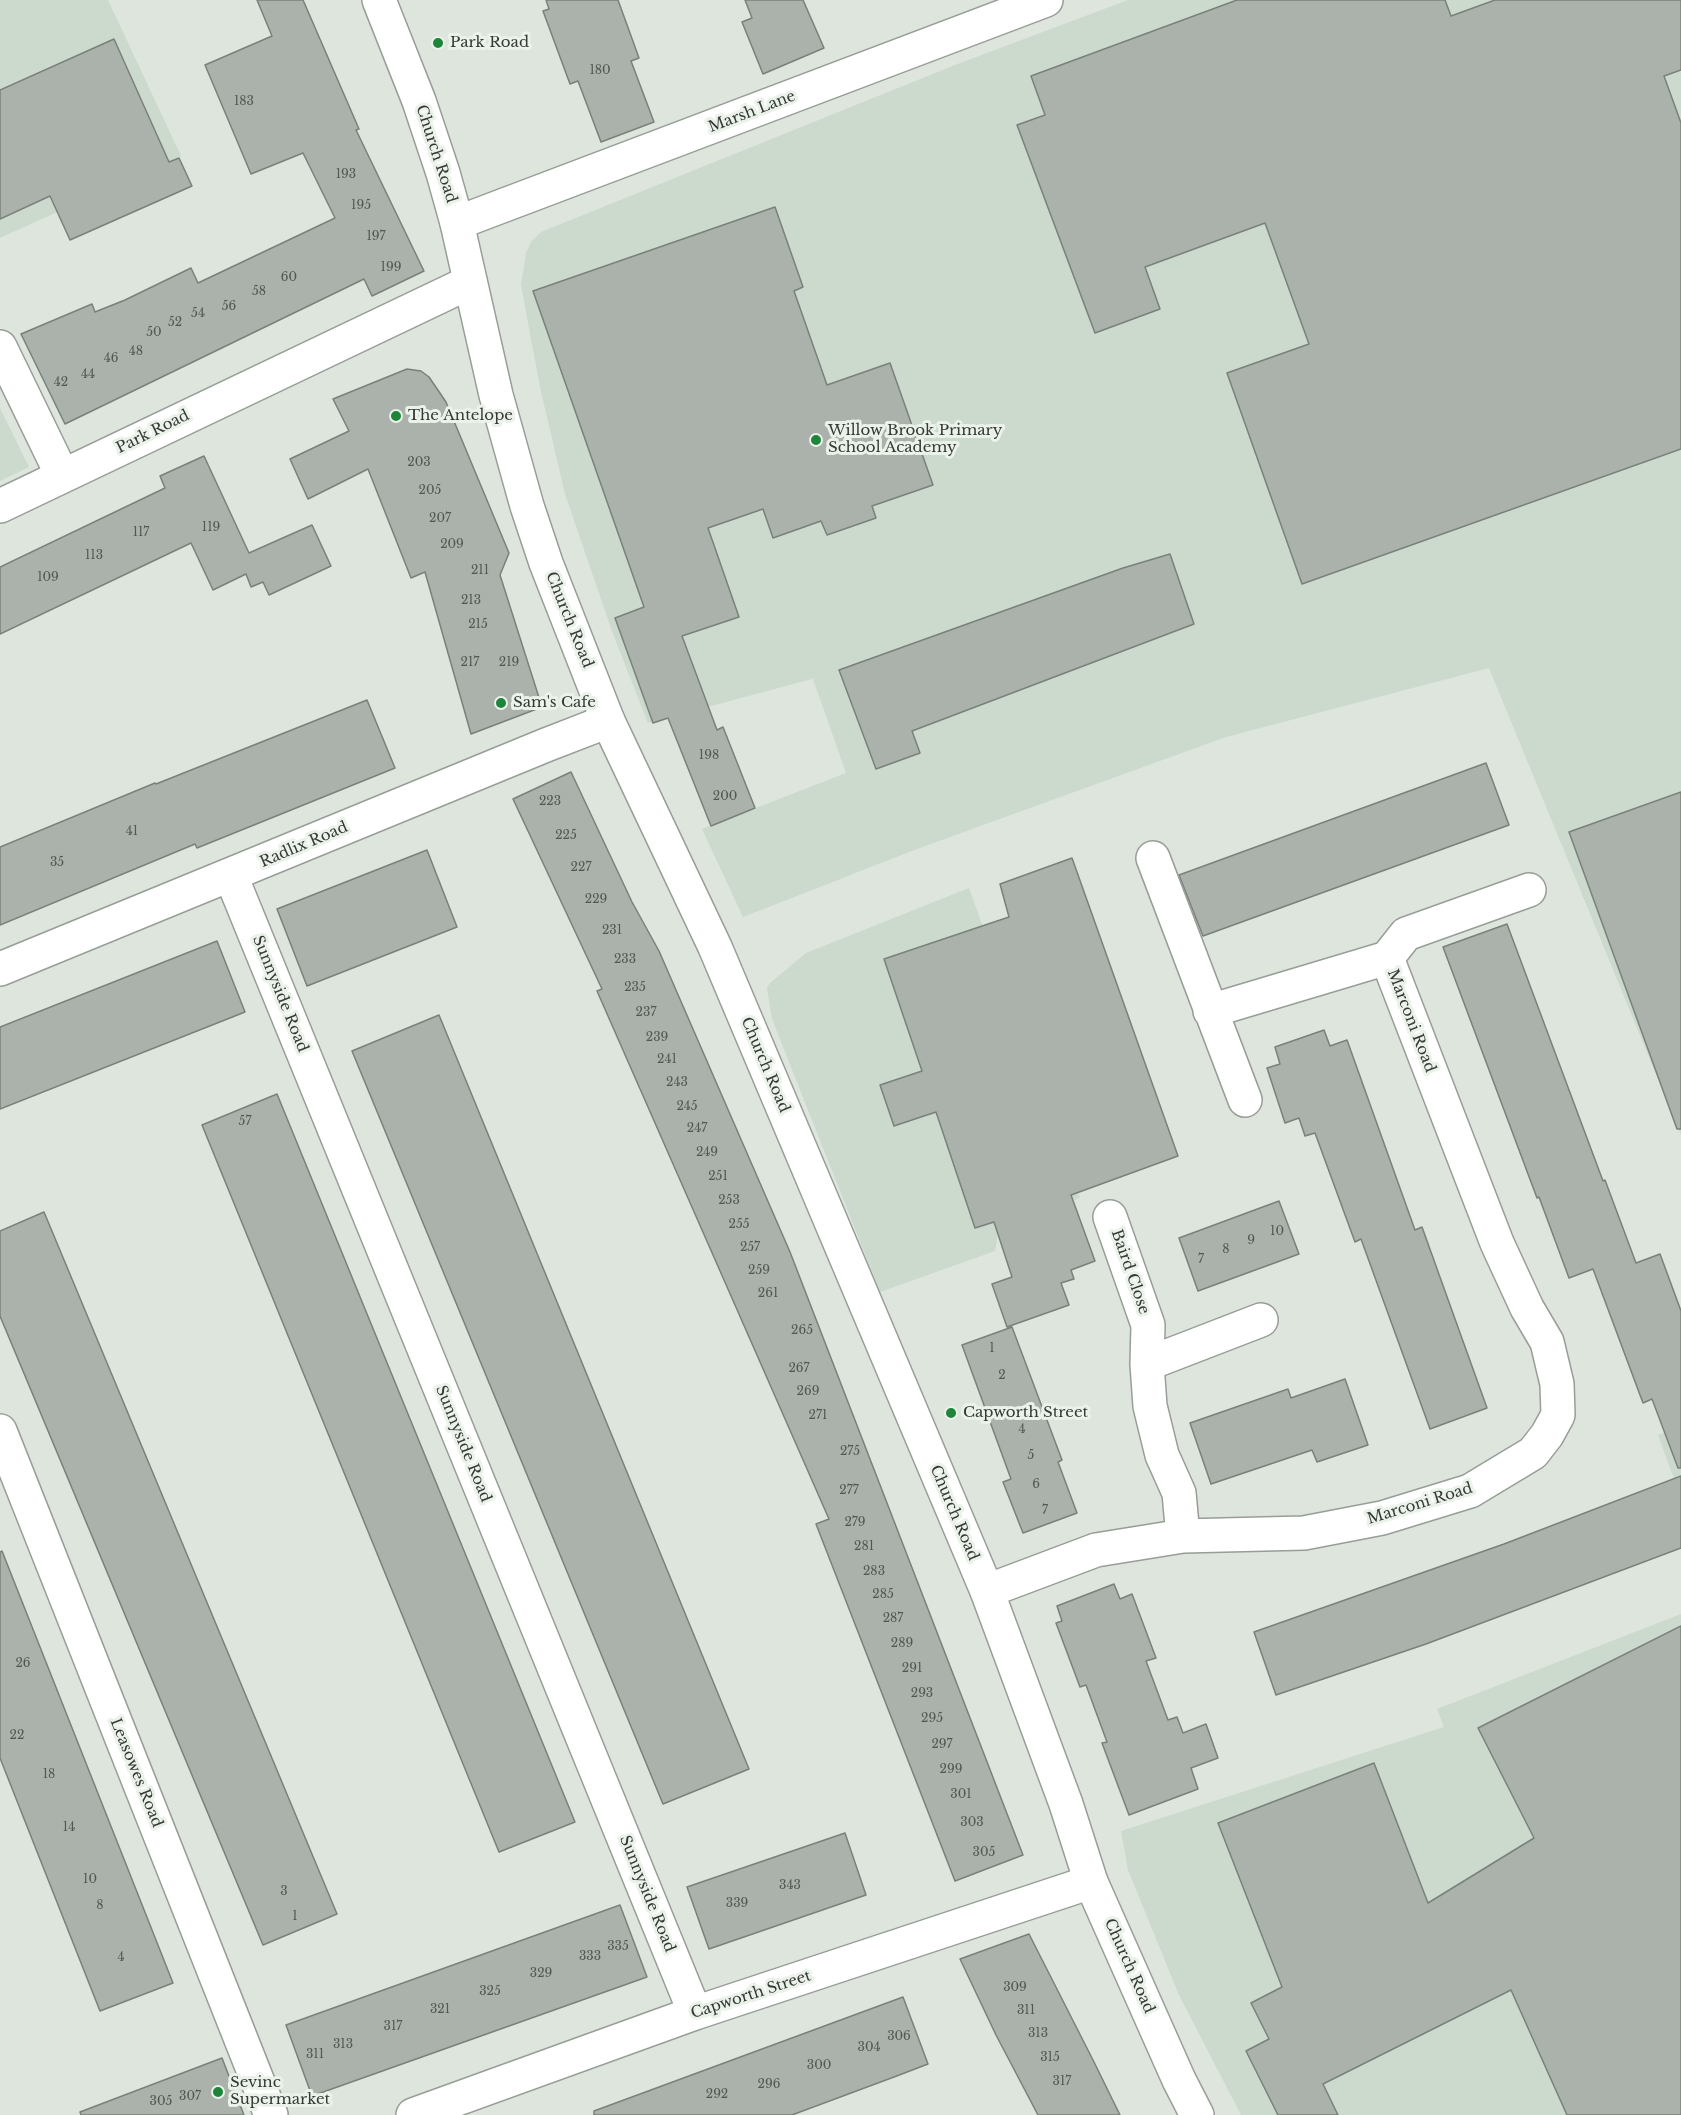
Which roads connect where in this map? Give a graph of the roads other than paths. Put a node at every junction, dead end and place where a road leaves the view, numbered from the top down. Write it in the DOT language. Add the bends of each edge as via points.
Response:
graph roads {
  1 [pos="379,0"];
  2 [pos="1046,0"];
  3 [pos="457,223"];
  4 [pos="470,282"];
  5 [pos="0,346"];
  6 [pos="62,475"];
  7 [pos="0,506"];
  8 [pos="609,721"];
  9 [pos="1153,858"];
  10 [pos="231,876"];
  11 [pos="1529,890"];
  12 [pos="1387,958"];
  13 [pos="0,969"];
  14 [pos="1210,1011"];
  15 [pos="1245,1100"];
  16 [pos="1110,1217"];
  17 [pos="1261,1320"];
  18 [pos="1147,1364"];
  19 [pos="0,1431"];
  20 [pos="1184,1536"];
  21 [pos="987,1591"];
  22 [pos="1091,1882"];
  23 [pos="695,2013"];
  24 [pos="272,2115"];
  25 [pos="413,2115"];
  26 [pos="1197,2115"];
  1 -- 3 [label="street, Church Road" via="419,101"];
  2 -- 3 [label="street, Marsh Lane"];
  3 -- 4 [label="street, Church Road"];
  4 -- 6 [label="street, Park Road"];
  4 -- 8 [label="street, Church Road" via="527,506"];
  5 -- 6 [label="street"];
  6 -- 7 [label="street, Park Road"];
  8 -- 10 [label="street, Radlix Road"];
  8 -- 21 [label="street, Church Road" via="715,947"];
  9 -- 14 [label="street"];
  10 -- 13 [label="street, Radlix Road"];
  10 -- 23 [label="street, Sunnyside Road"];
  11 -- 12 [label="street, Marconi Road" via="1406,934"];
  12 -- 14 [label="street, Marconi Road"];
  12 -- 20 [label="street, Marconi Road" via="1497,1243 1546,1342 1557,1384 1558,1415 1533,1454 1470,1491 1382,1518 1304,1533"];
  14 -- 15 [label="street"];
  16 -- 18 [label="street, Baird Close" via="1148,1325"];
  17 -- 18 [label="street"];
  18 -- 20 [label="street, Baird Close" via="1150,1406 1162,1455 1179,1493"];
  19 -- 24 [label="street, Leasowes Road"];
  20 -- 21 [label="street, Marconi Road" via="1096,1550"];
  21 -- 22 [label="street, Church Road"];
  22 -- 23 [label="street, Capworth Street"];
  22 -- 26 [label="street, Church Road"];
  23 -- 25 [label="street, Capworth Street"];
}
